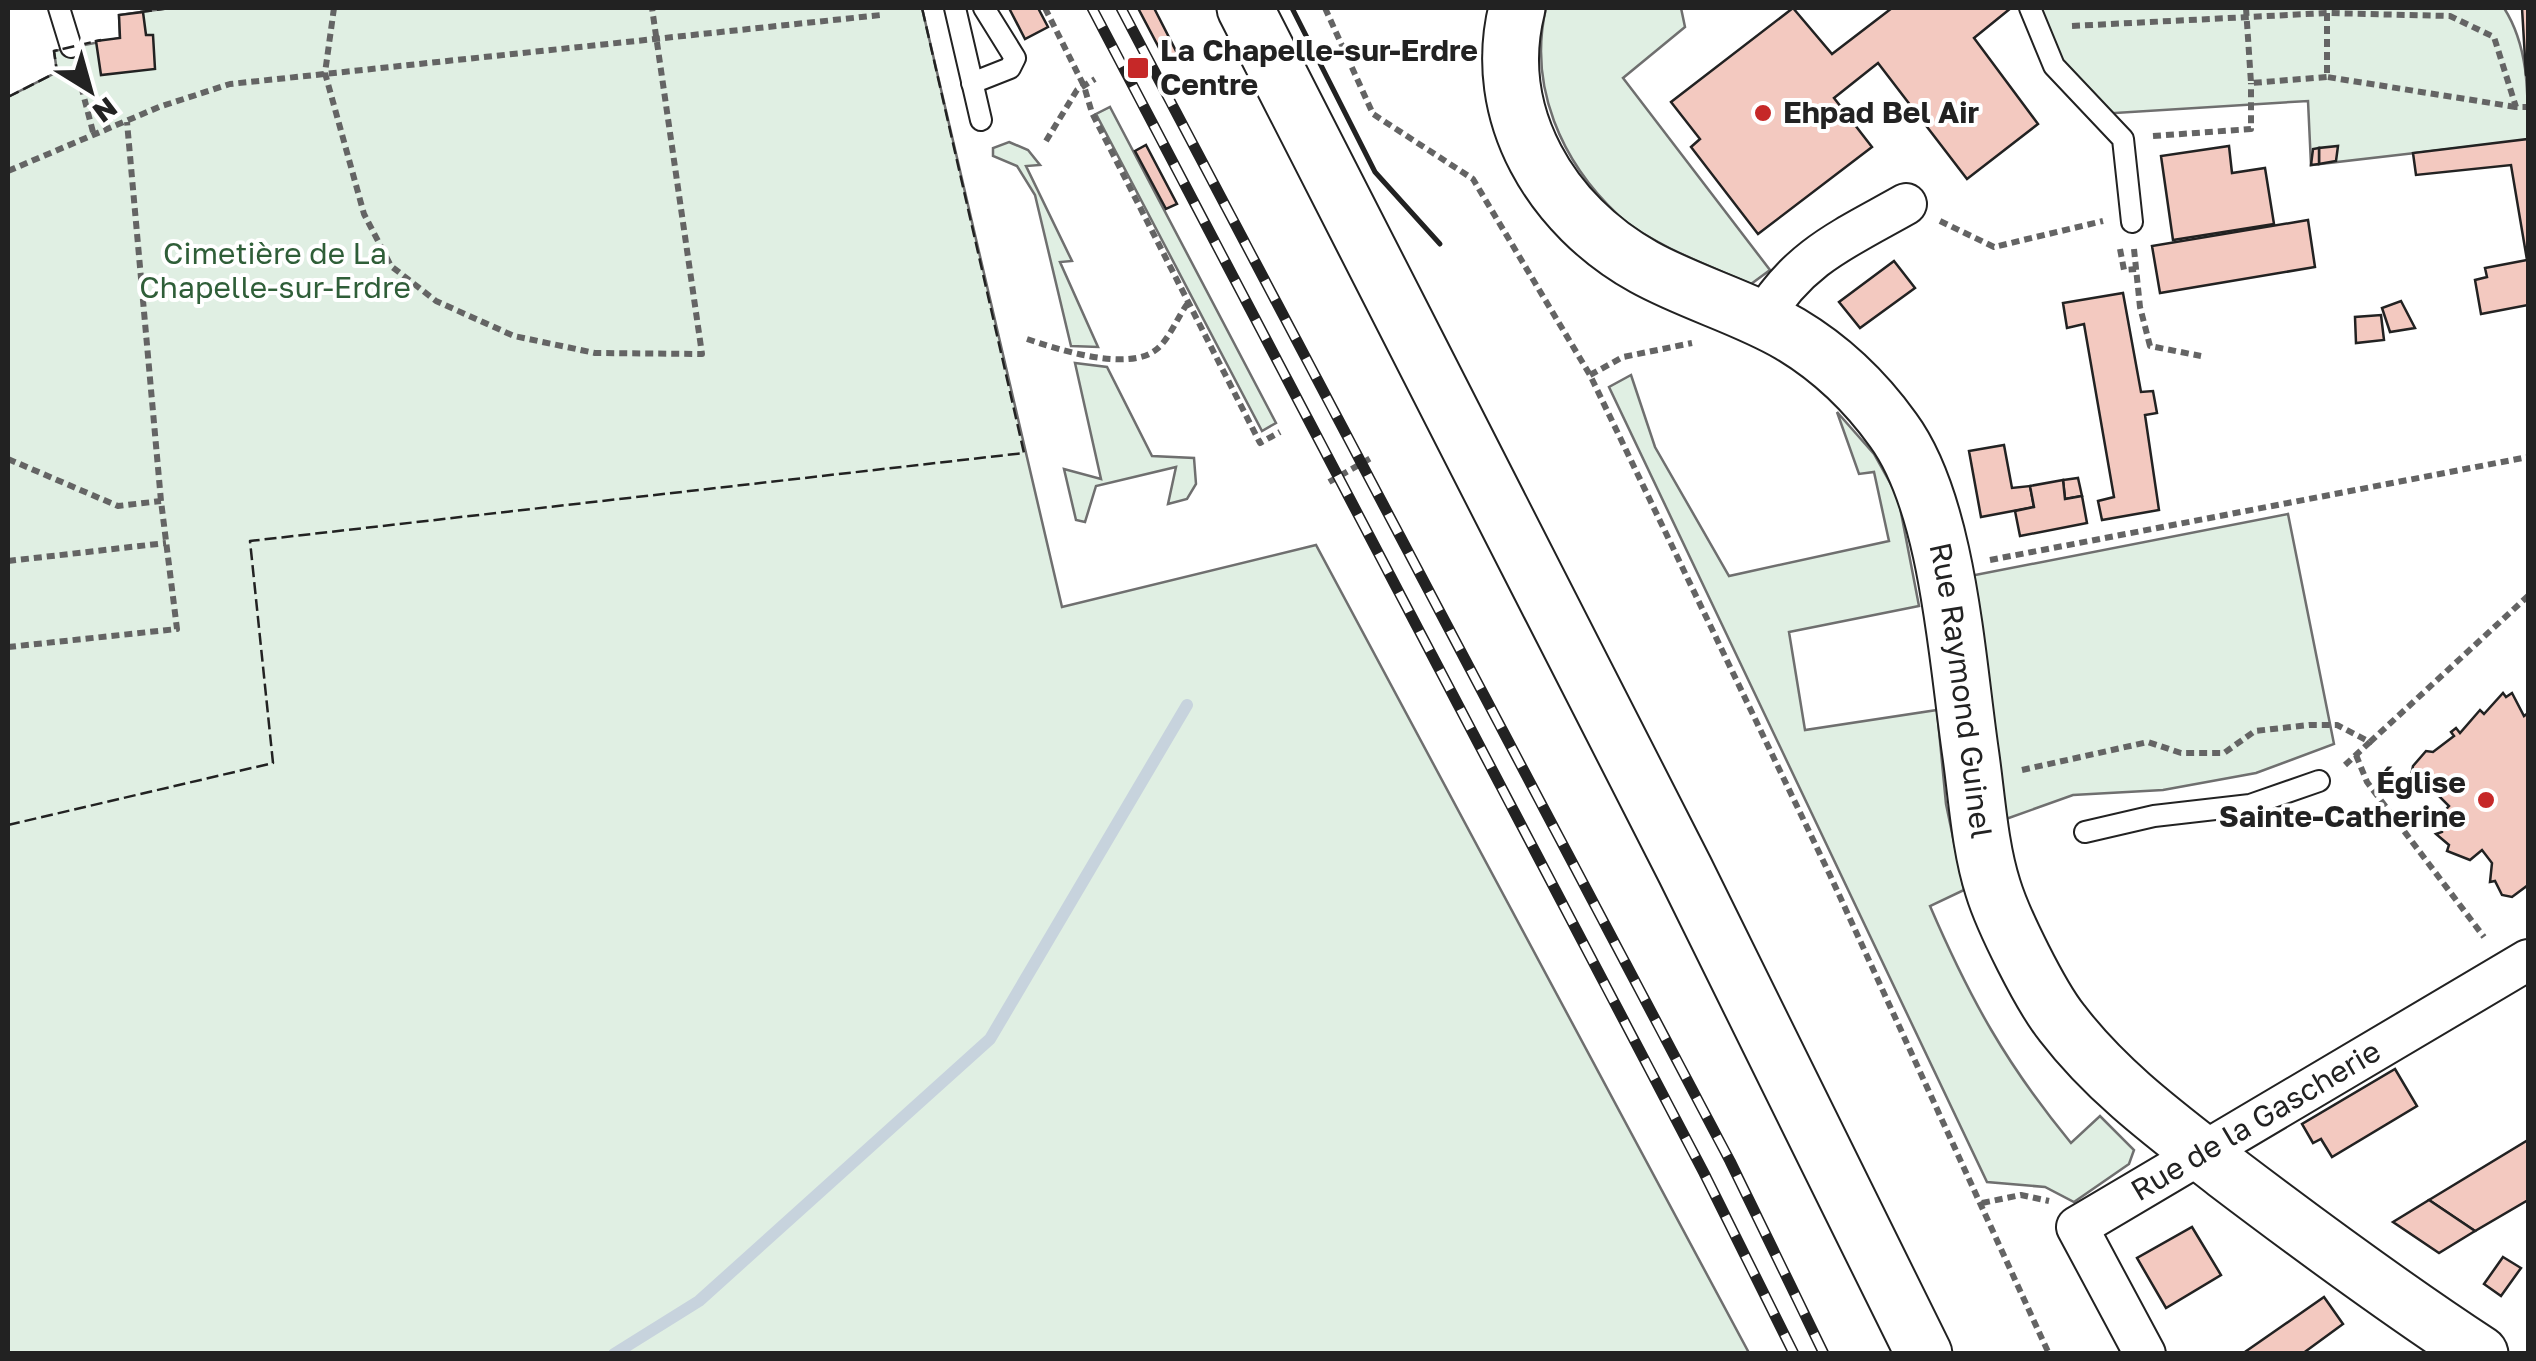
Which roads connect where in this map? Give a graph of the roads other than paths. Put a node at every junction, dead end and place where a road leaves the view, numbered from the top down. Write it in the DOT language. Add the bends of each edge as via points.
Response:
graph roads {
  1 [pos="59,8"];
  2 [pos="955,8"];
  3 [pos="984,8"];
  4 [pos="1244,8"];
  5 [pos="1516,8"];
  6 [pos="2030,8"];
  7 [pos="72,47"];
  8 [pos="972,82"];
  9 [pos="981,120"];
  10 [pos="1906,204"];
  11 [pos="2121,226"];
  12 [pos="1754,315"];
  13 [pos="2319,781"];
  14 [pos="2085,832"];
  15 [pos="2528,960"];
  16 [pos="2204,1155"];
  17 [pos="1924,1354"];
  18 [pos="2145,1354"];
  19 [pos="2480,1354"];
  1 -- 7 [label="lane"];
  2 -- 8 [label="lane"];
  3 -- 8 [label="lane" via="1015,58 1010,68"];
  4 -- 17 [label="street"];
  5 -- 12 [label="street, Rue Raymond Guinel" via="1515,100 1535,161 1554,192 1643,267"];
  6 -- 11 [label="lane" via="2054,66 2122,138"];
  8 -- 9 [label="lane"];
  10 -- 12 [label="street" via="1809,260"];
  12 -- 16 [label="street, Rue Raymond Guinel" via="1830,361 1898,436 1926,489 1993,888 2059,1020 2111,1078"];
  13 -- 14 [label="lane" via="2250,805"];
  15 -- 16 [label="street, Rue de la Gascherie"];
  16 -- 18 [label="street, Rue de la Gascherie" via="2078,1226"];
  16 -- 19 [label="street, Rue Raymond Guinel"];
}
